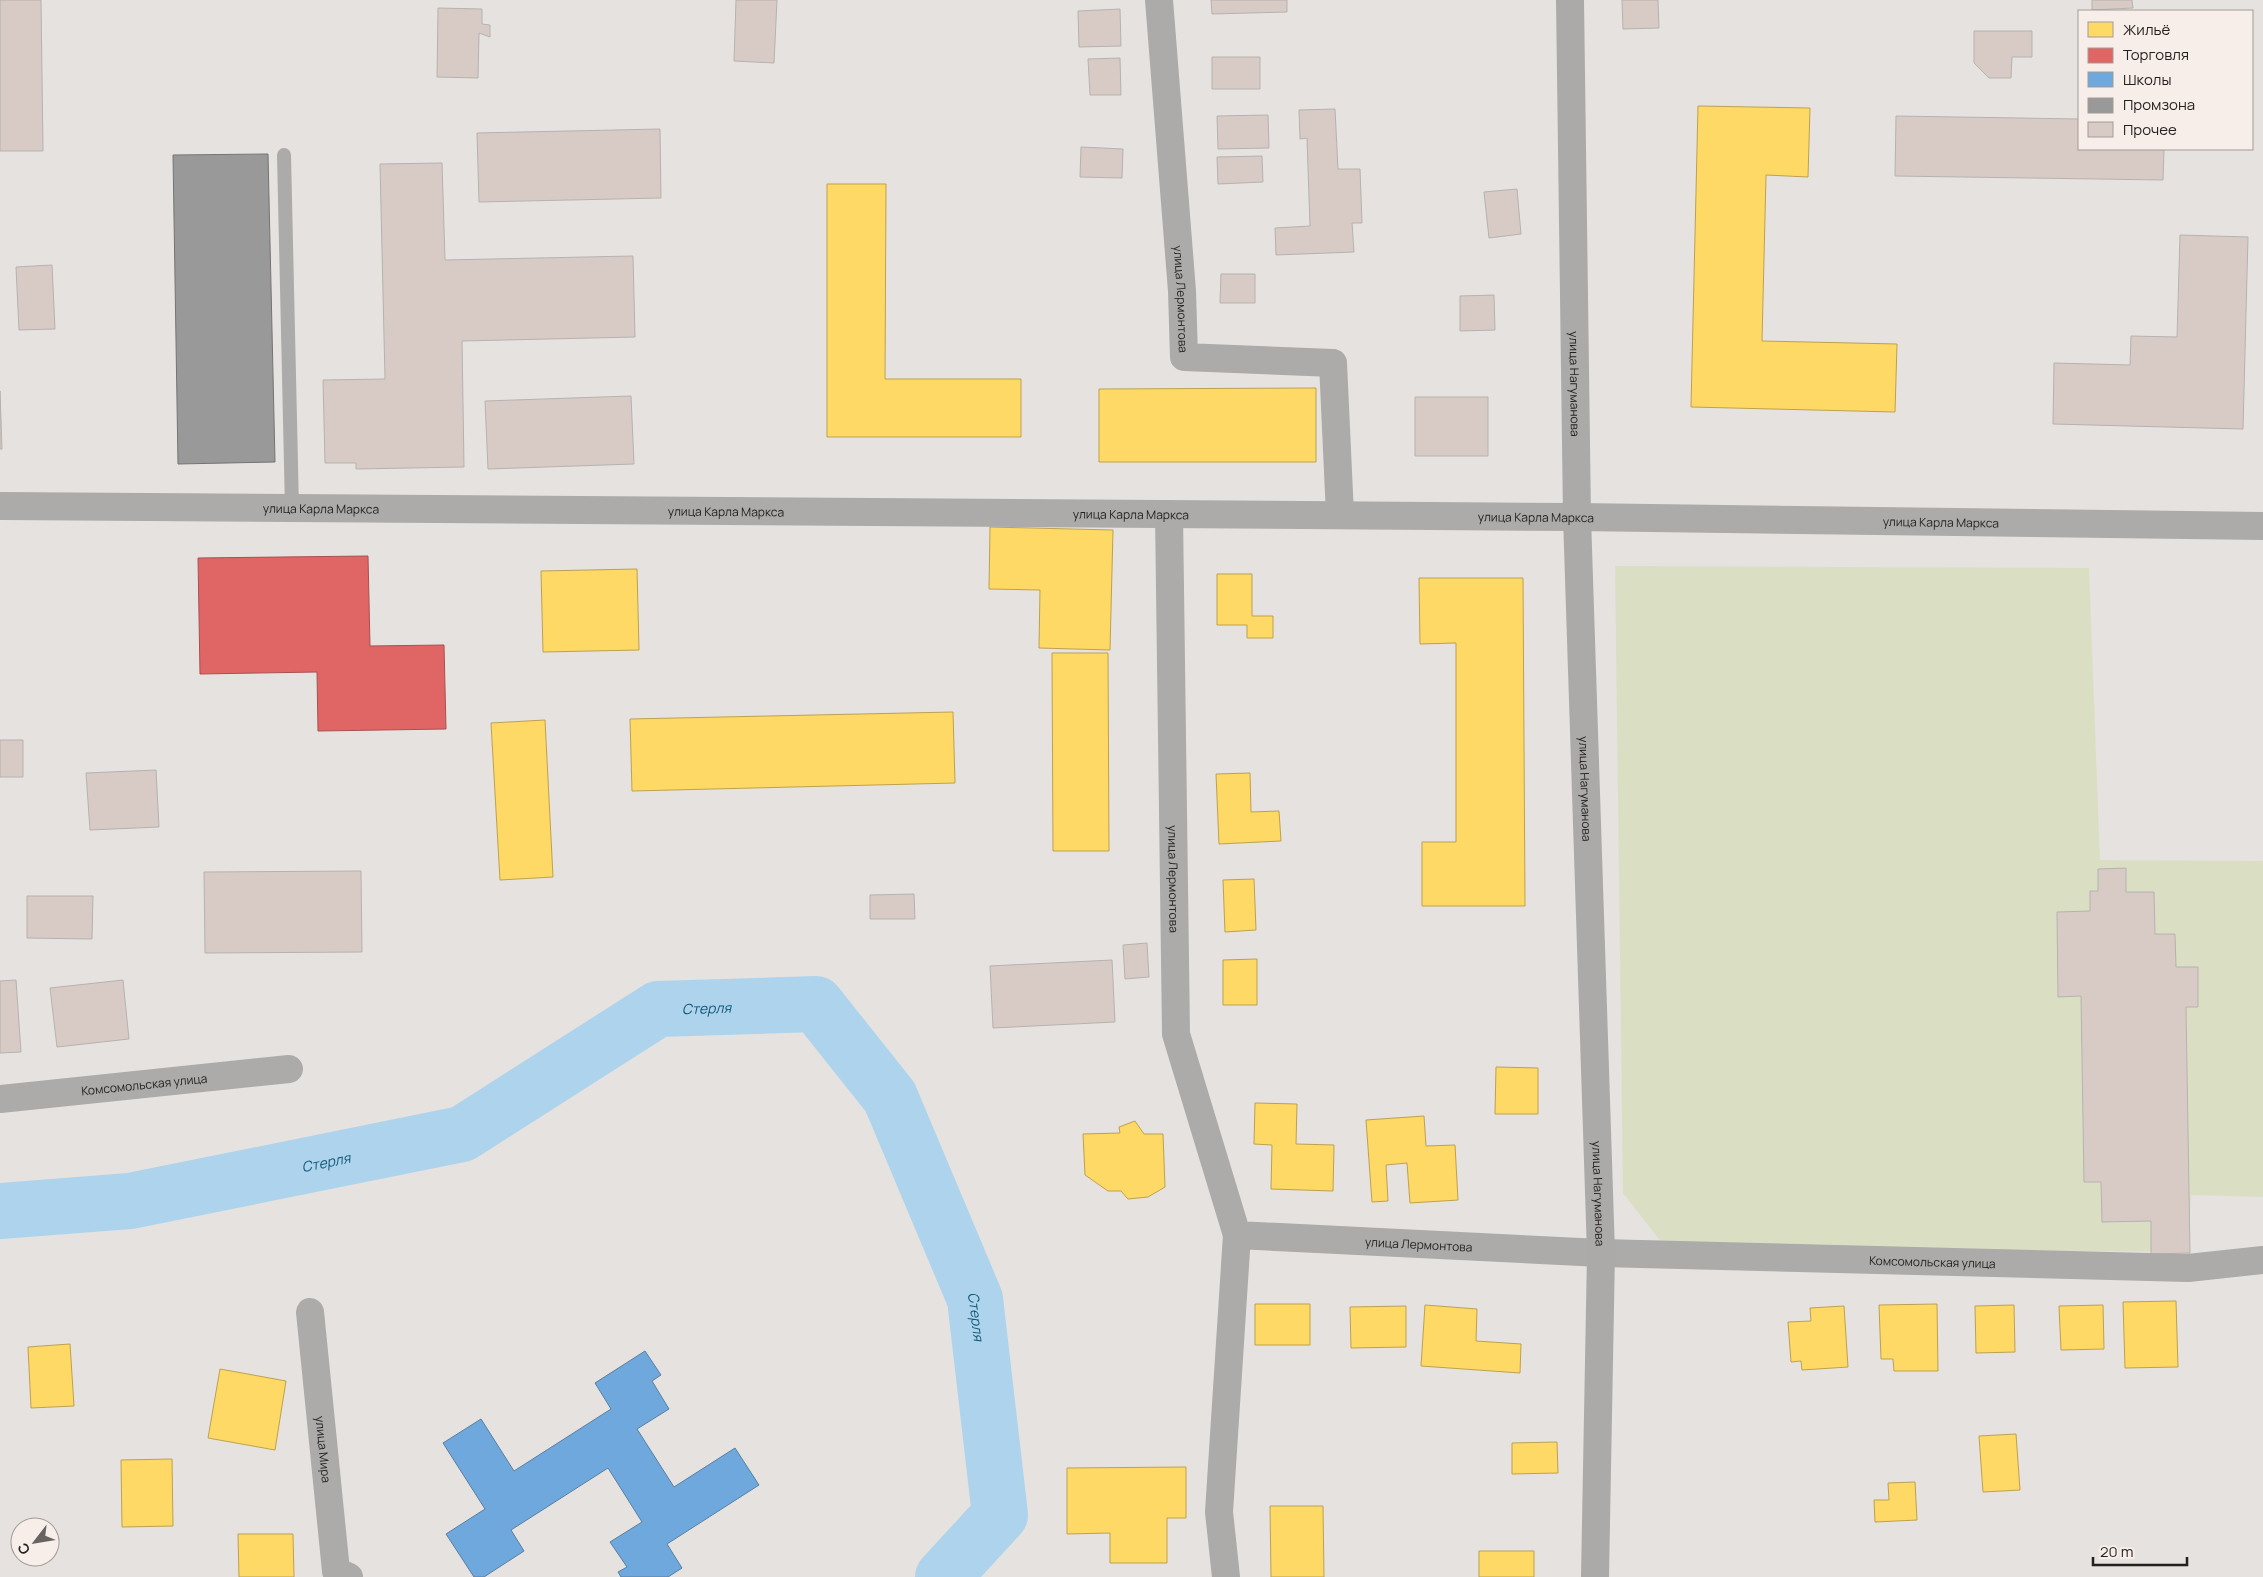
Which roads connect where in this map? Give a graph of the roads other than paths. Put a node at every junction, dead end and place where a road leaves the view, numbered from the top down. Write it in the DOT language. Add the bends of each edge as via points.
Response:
graph roads {
  1 [pos="1159,0"];
  2 [pos="1570,0"];
  3 [pos="284,155"];
  4 [pos="0,506"];
  5 [pos="292,508"];
  6 [pos="1169,514"];
  7 [pos="1340,515"];
  8 [pos="1577,517"];
  9 [pos="2263,526"];
  10 [pos="289,1069"];
  11 [pos="0,1099"];
  12 [pos="1237,1235"];
  13 [pos="1601,1253"];
  14 [pos="2263,1260"];
  15 [pos="310,1312"];
  16 [pos="349,1577"];
  17 [pos="1226,1577"];
  18 [pos="1595,1577"];
  1 -- 7 [label="street, улица Лермонтова" via="1182,291 1184,357 1333,363"];
  2 -- 8 [label="main road, улица Нагуманова"];
  3 -- 5 [label="lane"];
  4 -- 5 [label="street, улица Карла Маркса"];
  5 -- 6 [label="street, улица Карла Маркса"];
  6 -- 7 [label="street, улица Карла Маркса"];
  6 -- 12 [label="street, улица Лермонтова" via="1176,1034"];
  7 -- 8 [label="street, улица Карла Маркса"];
  8 -- 9 [label="street, улица Карла Маркса"];
  8 -- 13 [label="main road, улица Нагуманова"];
  10 -- 11 [label="street, Комсомольская улица"];
  12 -- 13 [label="street, улица Лермонтова"];
  12 -- 17 [label="street, улица Лермонтова" via="1219,1512"];
  13 -- 14 [label="street, Комсомольская улица" via="2188,1268"];
  13 -- 18 [label="main road, улица Нагуманова"];
  15 -- 16 [label="street, улица Мира" via="336,1571"];
}
